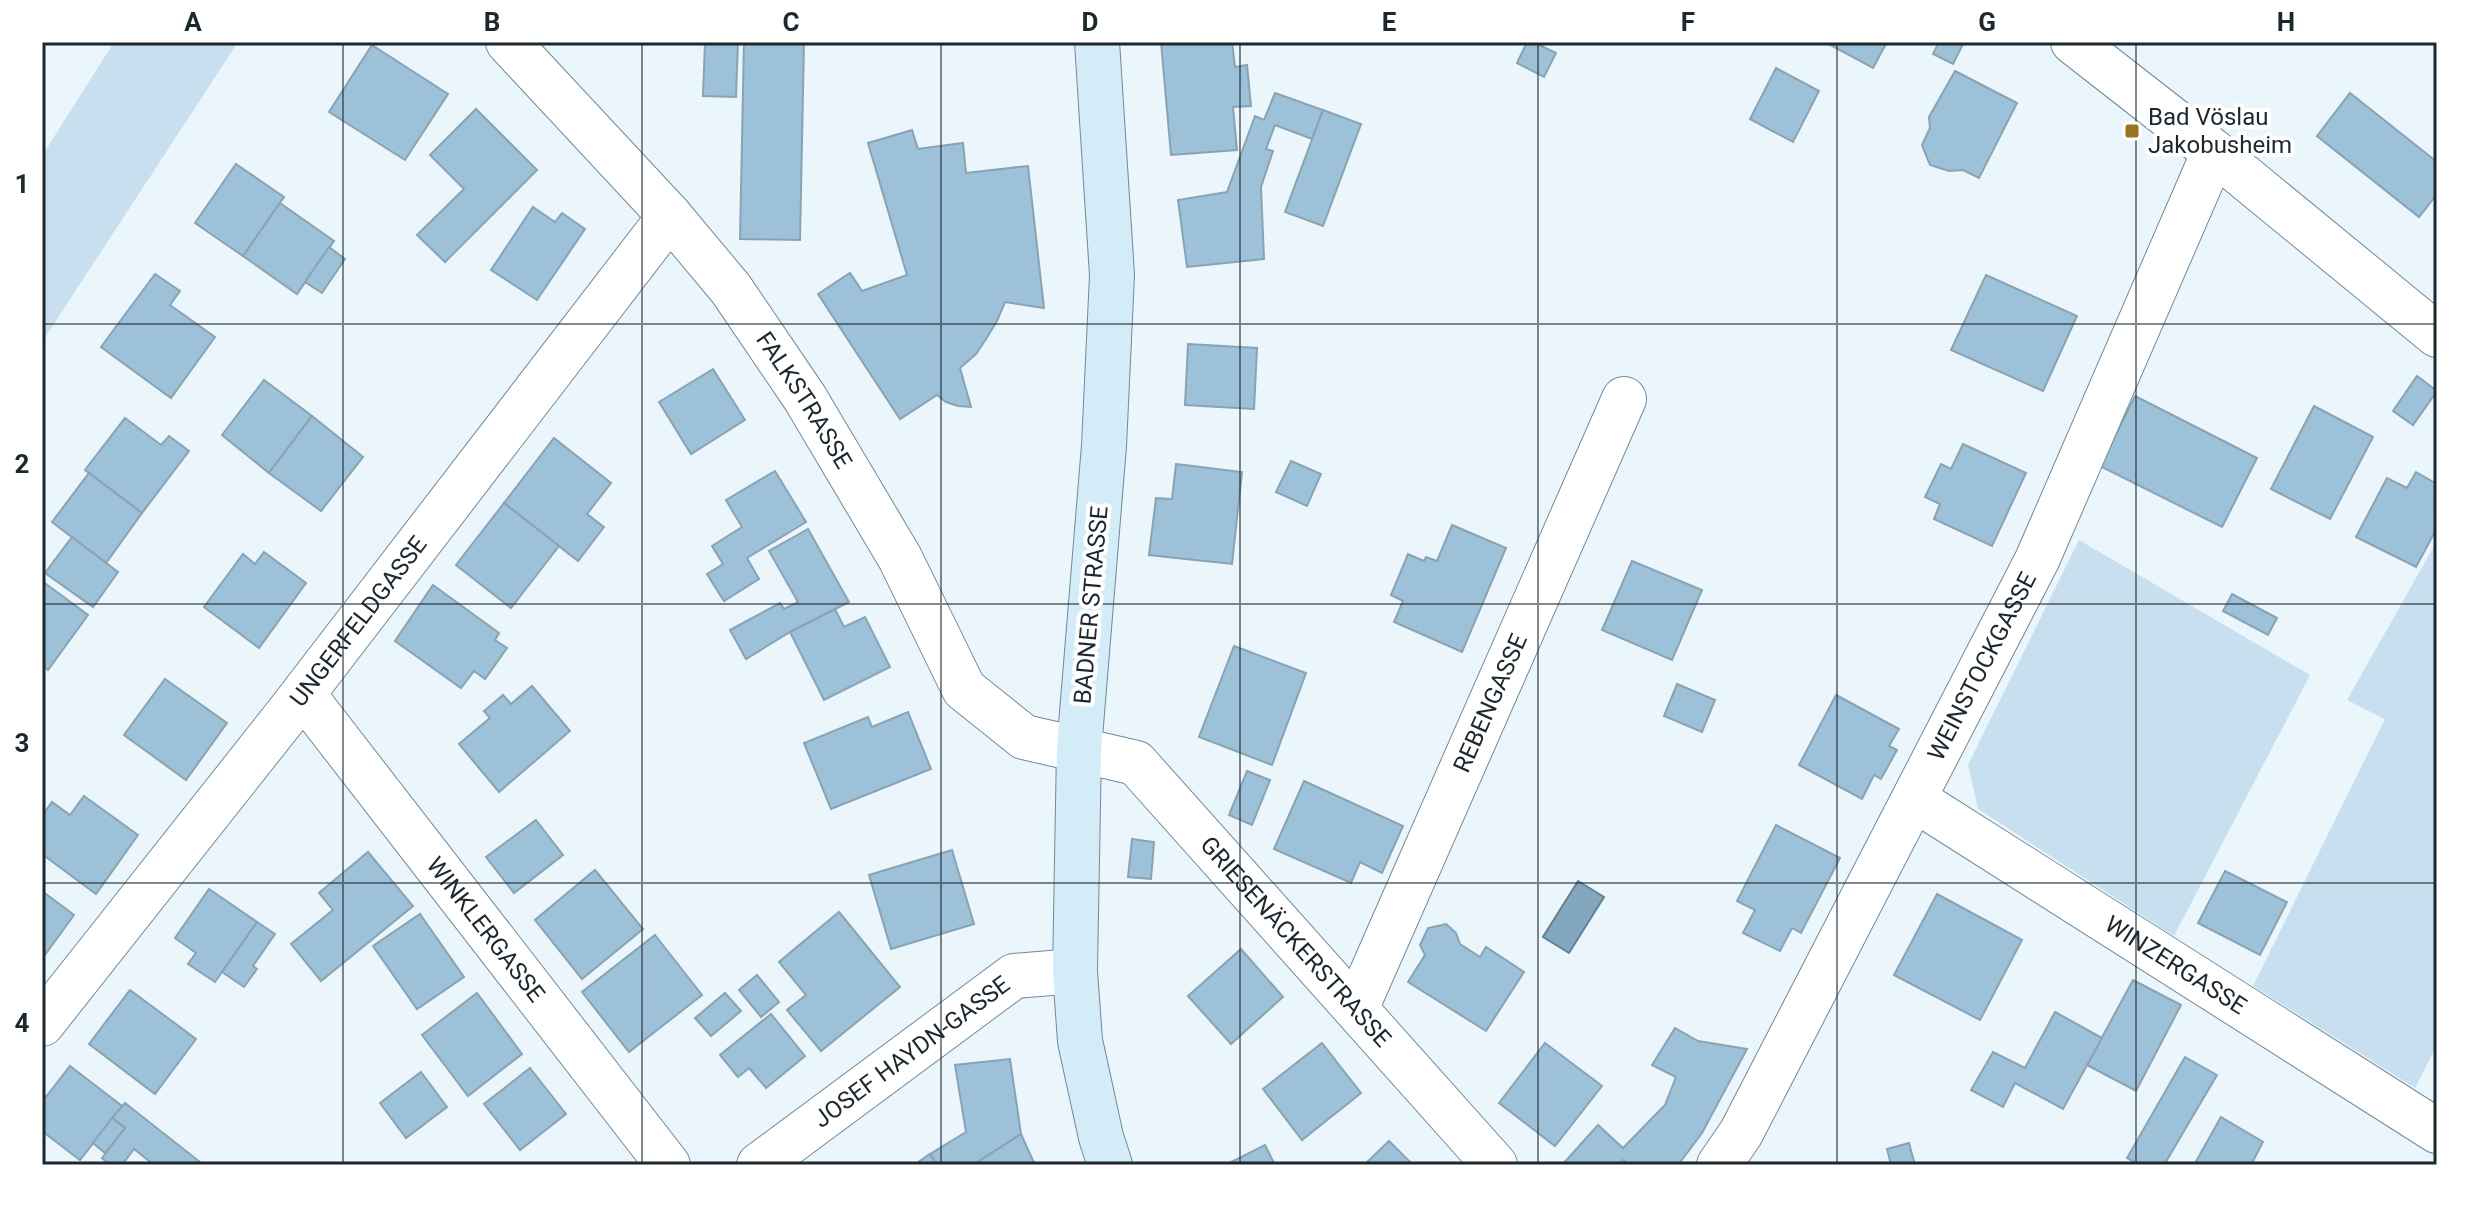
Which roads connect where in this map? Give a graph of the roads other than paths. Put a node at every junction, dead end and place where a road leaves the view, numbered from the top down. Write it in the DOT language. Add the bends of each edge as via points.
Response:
graph roads {
  1 [pos="508,42"];
  2 [pos="1097,42"];
  3 [pos="2073,42"];
  4 [pos="2214,152"];
  5 [pos="670,216"];
  6 [pos="2437,335"];
  7 [pos="1624,399"];
  8 [pos="303,694"];
  9 [pos="1079,749"];
  10 [pos="1914,799"];
  11 [pos="1075,971"];
  12 [pos="1356,1009"];
  13 [pos="42,1024"];
  14 [pos="2437,1131"];
  15 [pos="668,1165"];
  16 [pos="759,1165"];
  17 [pos="1110,1165"];
  18 [pos="1495,1165"];
  19 [pos="1719,1165"];
  1 -- 5 [label="street, FALKSTRASSE"];
  2 -- 9 [label="street, BADNER STRASSE" via="1112,275"];
  3 -- 4 [label="street"];
  4 -- 6 [label="street"];
  4 -- 10 [label="street, WEINSTOCKGASSE" via="2037,560"];
  5 -- 8 [label="street, UNGERFELDGASSE"];
  5 -- 9 [label="street, FALKSTRASSE" via="731,289 805,398 900,558 964,689 1024,737"];
  7 -- 12 [label="street, REBENGASSE"];
  8 -- 13 [label="street, UNGERFELDGASSE"];
  8 -- 15 [label="street, WINKLERGASSE"];
  9 -- 11 [label="street, BADNER STRASSE"];
  9 -- 12 [label="street, GRIESENÄCKERSTRASSE" via="1136,763"];
  10 -- 14 [label="street, WINZERGASSE"];
  10 -- 19 [label="street, WEINSTOCKGASSE" via="1741,1133"];
  11 -- 16 [label="street, JOSEF HAYDN-GASSE" via="1014,976"];
  11 -- 17 [label="street, BADNER STRASSE" via="1080,1041"];
  12 -- 18 [label="street, GRIESENÄCKERSTRASSE"];
}
